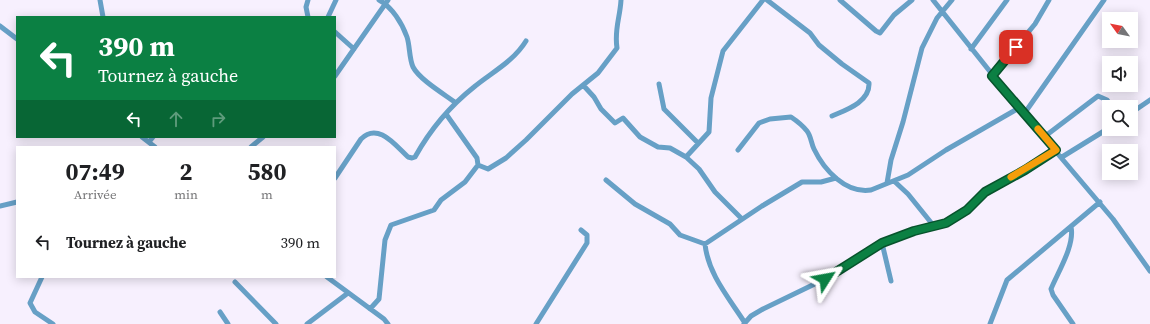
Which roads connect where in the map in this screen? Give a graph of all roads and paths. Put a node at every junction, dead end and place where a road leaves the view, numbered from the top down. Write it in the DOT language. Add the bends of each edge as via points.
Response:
graph roads {
  1 [pos="100,0"];
  2 [pos="308,0"];
  3 [pos="379,0"];
  4 [pos="621,0"];
  5 [pos="763,0"];
  6 [pos="767,0"];
  7 [pos="840,0"];
  8 [pos="912,0"];
  9 [pos="932,0"];
  10 [pos="952,0"];
  11 [pos="1007,0"];
  12 [pos="1049,0"];
  13 [pos="1104,0"];
  14 [pos="334,1"];
  15 [pos="386,2"];
  16 [pos="942,11"];
  17 [pos="103,16"];
  18 [pos="308,16"];
  19 [pos="328,16"];
  20 [pos="0,26"];
  21 [pos="336,33"];
  22 [pos="16,38"];
  23 [pos="526,41"];
  24 [pos="354,49"];
  25 [pos="971,49"];
  26 [pos="336,75"];
  27 [pos="992,76"];
  28 [pos="659,84"];
  29 [pos="583,85"];
  30 [pos="1107,100"];
  31 [pos="1150,100"];
  32 [pos="456,103"];
  33 [pos="1019,108"];
  34 [pos="1138,108"];
  35 [pos="446,114"];
  36 [pos="1024,114"];
  37 [pos="832,116"];
  38 [pos="1102,132"];
  39 [pos="1044,136"];
  40 [pos="143,138"];
  41 [pos="152,138"];
  42 [pos="262,138"];
  43 [pos="149,142"];
  44 [pos="698,143"];
  45 [pos="154,146"];
  46 [pos="252,146"];
  47 [pos="738,150"];
  48 [pos="1056,150"];
  49 [pos="1062,157"];
  50 [pos="686,158"];
  51 [pos="478,165"];
  52 [pos="336,176"];
  53 [pos="836,178"];
  54 [pos="606,180"];
  55 [pos="894,181"];
  56 [pos="887,183"];
  57 [pos="16,202"];
  58 [pos="1100,202"];
  59 [pos="0,206"];
  60 [pos="742,219"];
  61 [pos="933,226"];
  62 [pos="1071,227"];
  63 [pos="581,230"];
  64 [pos="882,243"];
  65 [pos="705,244"];
  66 [pos="1149,268"];
  67 [pos="42,278"];
  68 [pos="328,278"];
  69 [pos="891,280"];
  70 [pos="235,282"];
  71 [pos="348,292"];
  72 [pos="370,309"];
  73 [pos="220,312"];
  74 [pos="745,323"];
  75 [pos="53,324"];
  76 [pos="228,324"];
  77 [pos="276,324"];
  78 [pos="307,324"];
  79 [pos="388,324"];
  80 [pos="536,324"];
  81 [pos="990,324"];
  82 [pos="1072,324"];
  1 -- 17 [label="street"];
  2 -- 18 [label="street"];
  3 -- 15 [label="street"];
  4 -- 29 [label="street" via="615,31 617,48 603,68"];
  5 -- 44 [label="street" via="723,52 710,103 711,126 709,132"];
  6 -- 37 [label="street" via="810,33 819,45 869,83 870,87 860,102"];
  7 -- 8 [label="street" via="880,33 894,15"];
  9 -- 16 [label="street"];
  10 -- 16 [label="street"];
  11 -- 25 [label="street"];
  12 -- 27 [label="street" via="1035,24"];
  13 -- 36 [label="street"];
  14 -- 19 [label="street"];
  15 -- 24 [label="street"];
  15 -- 32 [label="street" via="407,37 414,68"];
  16 -- 25 [label="street"];
  16 -- 56 [label="street" via="922,48"];
  20 -- 22 [label="street"];
  21 -- 24 [label="street"];
  23 -- 32 [label="street" via="514,57"];
  24 -- 26 [label="street"];
  25 -- 27 [label="street"];
  27 -- 33 [label="street"];
  28 -- 44 [label="street" via="664,109"];
  29 -- 50 [label="street" via="601,109 616,123 623,118 640,137 658,147 670,148"];
  29 -- 51 [label="street" via="506,158 488,169"];
  30 -- 39 [label="street" via="1098,96"];
  31 -- 34 [label="street"];
  32 -- 35 [label="street"];
  33 -- 36 [label="street"];
  33 -- 55 [label="street"];
  35 -- 51 [label="street" via="477,158"];
  35 -- 52 [label="street" via="412,158 382,134 366,133"];
  36 -- 39 [label="street"];
  38 -- 49 [label="street"];
  39 -- 48 [label="street"];
  40 -- 43 [label="street"];
  41 -- 43 [label="street"];
  42 -- 46 [label="street"];
  43 -- 45 [label="street"];
  44 -- 50 [label="street"];
  47 -- 53 [label="street" via="759,123 791,117 809,133 822,162"];
  48 -- 49 [label="street"];
  48 -- 61 [label="street" via="985,192 967,210 946,223"];
  49 -- 58 [label="street"];
  50 -- 60 [label="street" via="699,169 716,192"];
  51 -- 72 [label="street" via="465,182 440,200 434,210 392,225 385,240 379,299"];
  53 -- 56 [label="street" via="857,191 871,190"];
  53 -- 60 [label="street" via="821,182 802,182"];
  54 -- 65 [label="street" via="635,204 670,224 680,235"];
  55 -- 56 [label="street"];
  55 -- 61 [label="street" via="908,194"];
  57 -- 59 [label="street"];
  58 -- 62 [label="street"];
  58 -- 66 [label="street"];
  60 -- 65 [label="street"];
  61 -- 64 [label="street"];
  62 -- 81 [label="street" via="1007,280"];
  62 -- 82 [label="street" via="1073,233 1067,253 1051,289"];
  63 -- 80 [label="street" via="587,235 587,243"];
  64 -- 69 [label="street"];
  64 -- 74 [label="street" via="825,279 763,309"];
  65 -- 74 [label="street" via="713,273"];
  67 -- 75 [label="street" via="30,303 35,312"];
  68 -- 71 [label="street"];
  70 -- 77 [label="street"];
  71 -- 72 [label="street"];
  71 -- 78 [label="street"];
  72 -- 79 [label="street"];
  73 -- 76 [label="street"];
}
